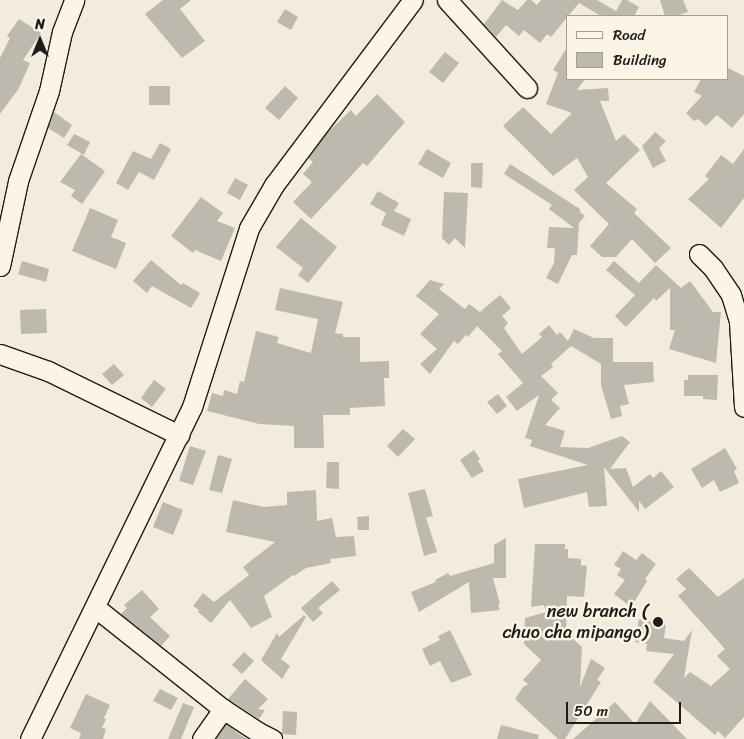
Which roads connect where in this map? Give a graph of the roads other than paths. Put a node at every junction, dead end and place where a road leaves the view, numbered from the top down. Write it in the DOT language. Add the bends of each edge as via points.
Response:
graph roads {
  1 [pos="74,0"];
  2 [pos="413,0"];
  3 [pos="447,0"];
  4 [pos="527,88"];
  5 [pos="699,254"];
  6 [pos="0,266"];
  7 [pos="0,354"];
  8 [pos="744,407"];
  9 [pos="179,435"];
  10 [pos="96,608"];
  11 [pos="223,709"];
  12 [pos="30,739"];
  13 [pos="202,739"];
  14 [pos="272,739"];
  1 -- 6 [label="street" via="62,32 49,91 18,181"];
  2 -- 9 [label="street" via="274,185 249,228 192,407"];
  3 -- 4 [label="street"];
  5 -- 8 [label="street" via="731,295 739,322"];
  7 -- 9 [label="street" via="48,372"];
  9 -- 10 [label="street"];
  10 -- 11 [label="street"];
  10 -- 12 [label="street"];
  11 -- 13 [label="street"];
  11 -- 14 [label="street"];
}
